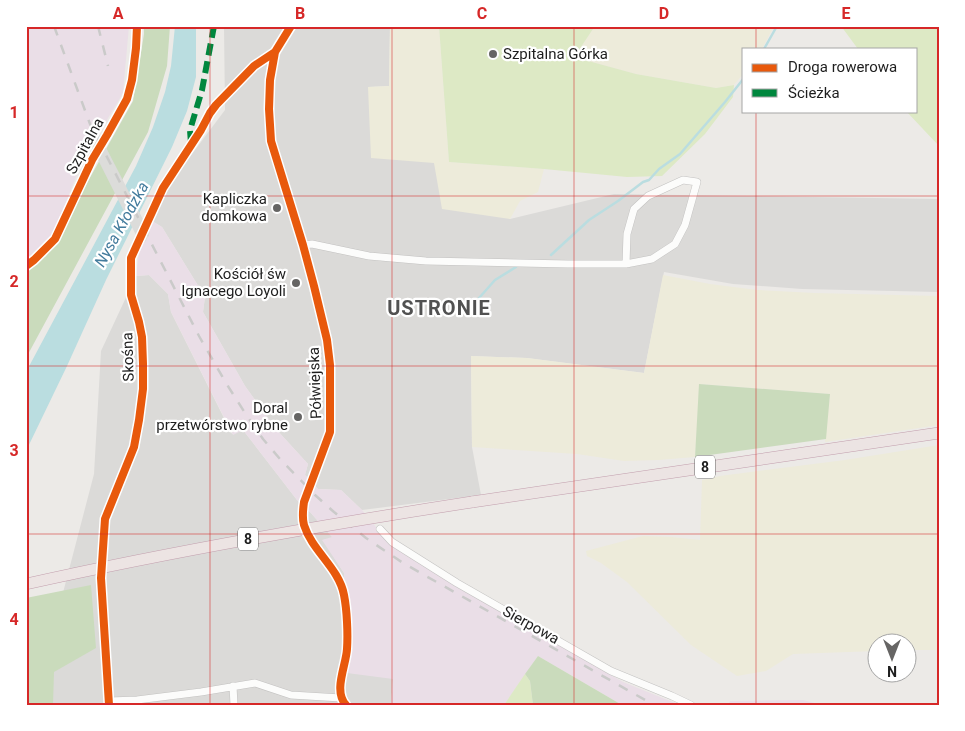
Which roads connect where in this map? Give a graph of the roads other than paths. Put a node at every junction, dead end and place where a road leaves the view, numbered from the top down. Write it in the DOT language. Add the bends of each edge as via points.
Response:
graph roads {
  1 [pos="137,26"];
  2 [pos="291,26"];
  3 [pos="274,52"];
  4 [pos="303,245"];
  5 [pos="626,264"];
  6 [pos="26,266"];
  7 [pos="939,432"];
  8 [pos="380,529"];
  9 [pos="26,584"];
  10 [pos="233,686"];
  11 [pos="344,701"];
  12 [pos="110,703"];
  13 [pos="234,705"];
  14 [pos="691,705"];
  1 -- 6 [label="street, Szpitalna" via="127,99 92,160 54,238"];
  2 -- 3 [label="street, Półwiejska"];
  3 -- 4 [label="street, Półwiejska" via="269,109 271,140"];
  3 -- 12 [label="street, Skośna" via="254,66 210,113 163,188 131,258 131,295 142,337 144,364 134,447 105,519 101,578"];
  4 -- 5 [label="street" via="426,261"];
  4 -- 11 [label="street, Półwiejska" via="327,340 330,432 304,502 303,520 314,544 337,576 344,595 347,652 341,681"];
  5 -- 5 [label="street" via="652,259 675,244 686,225 697,182 683,180 648,196 634,209 626,234"];
  7 -- 9 [label="highway, 8, bridge" via="371,517 136,560"];
  8 -- 14 [label="street, Sierpowa" via="392,542 457,583 611,671"];
  10 -- 11 [label="street" via="255,683 291,695"];
  10 -- 12 [label="street"];
  10 -- 13 [label="street"];
}
